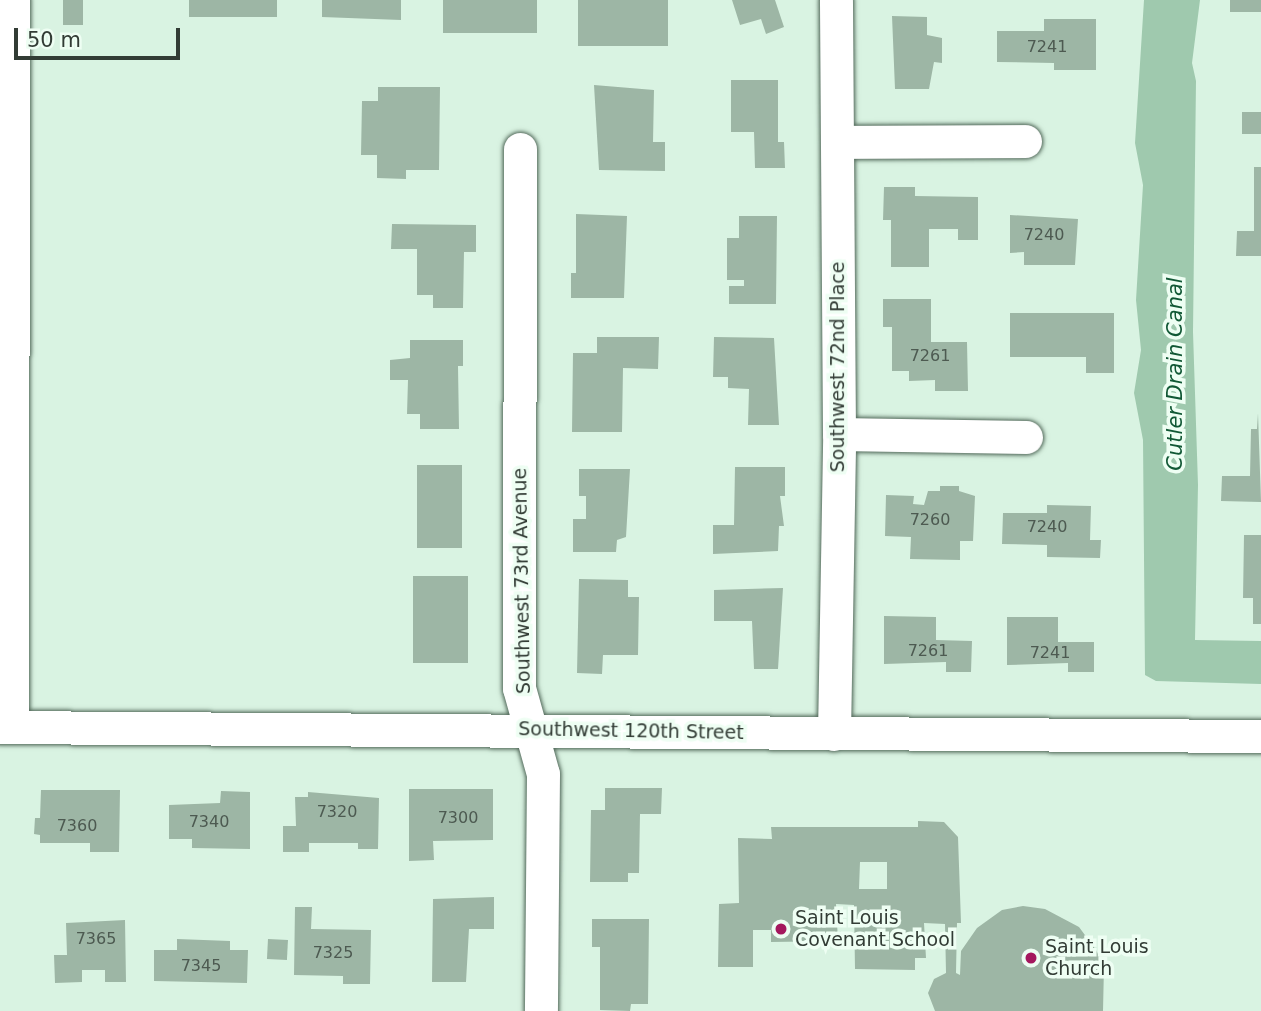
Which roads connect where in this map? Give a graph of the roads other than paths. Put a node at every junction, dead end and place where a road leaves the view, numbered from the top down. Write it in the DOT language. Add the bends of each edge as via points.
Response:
graph roads {
  1 [pos="13,0"];
  2 [pos="836,0"];
  3 [pos="6,55"];
  4 [pos="1025,141"];
  5 [pos="837,142"];
  6 [pos="520,149"];
  7 [pos="839,434"];
  8 [pos="1026,437"];
  9 [pos="6,727"];
  10 [pos="529,730"];
  11 [pos="834,734"];
  12 [pos="1261,736"];
  13 [pos="541,1011"];
  1 -- 3 [label="street"];
  2 -- 5 [label="street, Southwest 72nd Place"];
  3 -- 9 [label="street"];
  4 -- 5 [label="street"];
  5 -- 7 [label="street, Southwest 72nd Place"];
  6 -- 10 [label="street, Southwest 73rd Avenue" via="519,688"];
  7 -- 8 [label="street"];
  7 -- 11 [label="street, Southwest 72nd Place"];
  9 -- 10 [label="street, Southwest 120th Street"];
  10 -- 11 [label="street, Southwest 120th Street"];
  10 -- 13 [label="street, Southwest 73rd Avenue" via="543,774"];
  11 -- 12 [label="street, Southwest 120th Street"];
}
